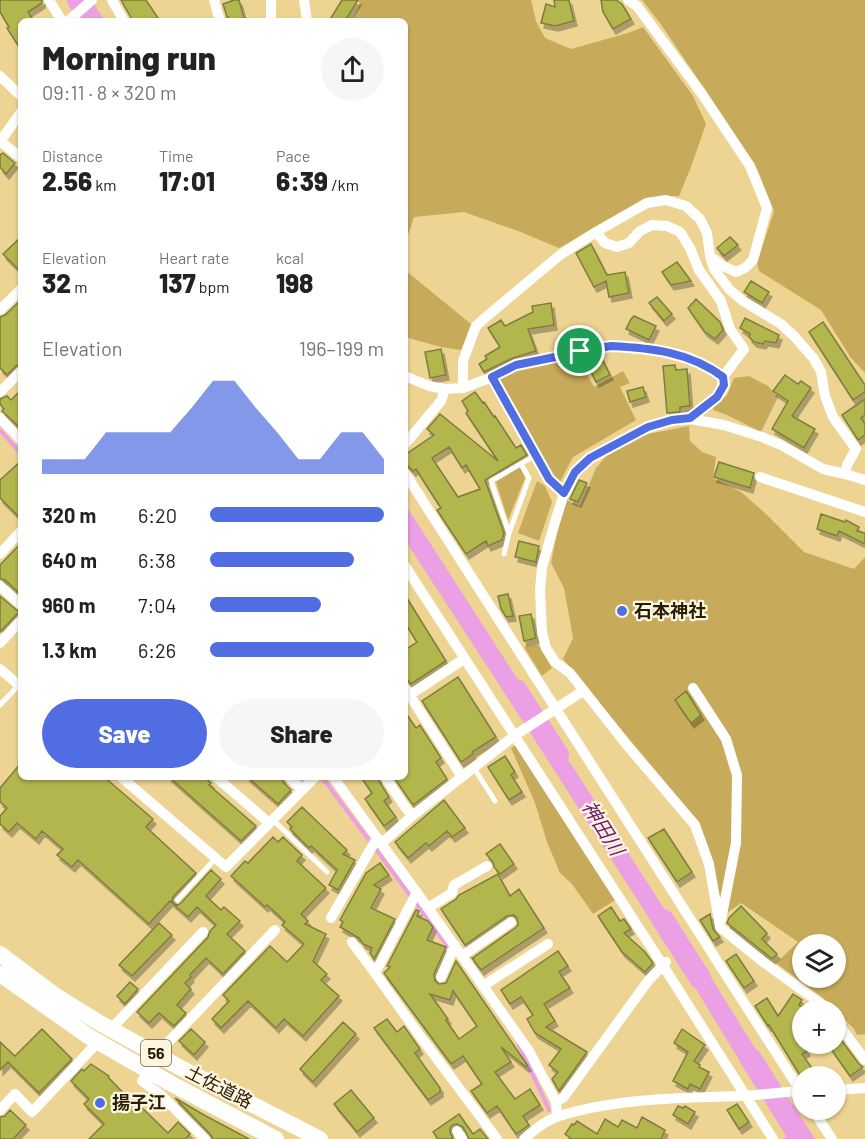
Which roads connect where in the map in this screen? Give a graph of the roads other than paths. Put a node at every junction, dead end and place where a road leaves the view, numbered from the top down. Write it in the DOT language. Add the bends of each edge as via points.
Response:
graph roads {
  1 [pos="49,0"];
  2 [pos="93,0"];
  3 [pos="112,0"];
  4 [pos="214,0"];
  5 [pos="271,0"];
  6 [pos="304,0"];
  7 [pos="628,0"];
  8 [pos="60,18"];
  9 [pos="72,18"];
  10 [pos="122,18"];
  11 [pos="219,18"];
  12 [pos="271,18"];
  13 [pos="307,18"];
  14 [pos="0,76"];
  15 [pos="18,93"];
  16 [pos="18,116"];
  17 [pos="0,142"];
  18 [pos="18,156"];
  19 [pos="596,232"];
  20 [pos="710,255"];
  21 [pos="18,292"];
  22 [pos="0,310"];
  23 [pos="18,374"];
  24 [pos="408,377"];
  25 [pos="492,377"];
  26 [pos="723,377"];
  27 [pos="463,388"];
  28 [pos="445,389"];
  29 [pos="0,392"];
  30 [pos="0,418"];
  31 [pos="690,418"];
  32 [pos="18,437"];
  33 [pos="408,440"];
  34 [pos="536,455"];
  35 [pos="521,464"];
  36 [pos="845,474"];
  37 [pos="760,477"];
  38 [pos="408,478"];
  39 [pos="865,480"];
  40 [pos="564,493"];
  41 [pos="865,512"];
  42 [pos="508,533"];
  43 [pos="18,534"];
  44 [pos="0,554"];
  45 [pos="504,554"];
  46 [pos="408,571"];
  47 [pos="416,583"];
  48 [pos="0,585"];
  49 [pos="408,588"];
  50 [pos="18,602"];
  51 [pos="18,623"];
  52 [pos="0,643"];
  53 [pos="464,659"];
  54 [pos="0,669"];
  55 [pos="18,684"];
  56 [pos="18,688"];
  57 [pos="693,688"];
  58 [pos="583,691"];
  59 [pos="408,693"];
  60 [pos="408,697"];
  61 [pos="0,705"];
  62 [pos="554,710"];
  63 [pos="517,734"];
  64 [pos="474,768"];
  65 [pos="462,777"];
  66 [pos="125,780"];
  67 [pos="220,780"];
  68 [pos="293,780"];
  69 [pos="312,780"];
  70 [pos="335,780"];
  71 [pos="387,780"];
  72 [pos="302,790"];
  73 [pos="495,801"];
  74 [pos="412,816"];
  75 [pos="270,821"];
  76 [pos="376,843"];
  77 [pos="216,858"];
  78 [pos="487,866"];
  79 [pos="327,872"];
  80 [pos="414,897"];
  81 [pos="177,900"];
  82 [pos="428,908"];
  83 [pos="331,918"];
  84 [pos="511,922"];
  85 [pos="720,927"];
  86 [pos="275,930"];
  87 [pos="202,932"];
  88 [pos="352,942"];
  89 [pos="548,944"];
  90 [pos="455,950"];
  91 [pos="0,954"];
  92 [pos="665,962"];
  93 [pos="375,973"];
  94 [pos="0,974"];
  95 [pos="441,976"];
  96 [pos="483,986"];
  97 [pos="816,1000"];
  98 [pos="111,1029"];
  99 [pos="846,1034"];
  100 [pos="98,1042"];
  101 [pos="157,1054"];
  102 [pos="865,1060"];
  103 [pos="150,1072"];
  104 [pos="792,1080"];
  105 [pos="865,1088"];
  106 [pos="846,1089"];
  107 [pos="792,1093"];
  108 [pos="748,1096"];
  109 [pos="556,1102"];
  110 [pos="0,1110"];
  111 [pos="557,1117"];
  112 [pos="820,1120"];
  113 [pos="197,1136"];
  114 [pos="276,1139"];
  115 [pos="320,1139"];
  116 [pos="497,1139"];
  117 [pos="524,1139"];
  118 [pos="772,1139"];
  119 [pos="832,1139"];
  1 -- 8 [label="street"];
  2 -- 9 [label="street"];
  3 -- 10 [label="street"];
  4 -- 11 [label="street"];
  5 -- 12 [label="street"];
  6 -- 13 [label="street"];
  7 -- 20 [label="street" via="638,6 702,94 750,166 767,208 753,260 745,268 736,272"];
  14 -- 15 [label="street"];
  16 -- 17 [label="street"];
  17 -- 18 [label="street"];
  19 -- 20 [label="street" via="647,203 666,200 686,206 700,219"];
  19 -- 26 [label="street" via="605,243 617,247 652,225 680,232 744,349"];
  19 -- 27 [label="street" via="560,255 476,327 463,361"];
  20 -- 36 [label="street" via="729,289 781,324 814,359 833,417 856,449"];
  21 -- 22 [label="street"];
  23 -- 29 [label="street"];
  24 -- 28 [label="street"];
  25 -- 26 [label="street" via="516,365 611,346 640,347 688,357"];
  25 -- 27 [label="street"];
  25 -- 34 [label="street"];
  26 -- 31 [label="street" via="724,385 717,397"];
  27 -- 28 [label="street"];
  28 -- 33 [label="street" via="441,401"];
  30 -- 32 [label="street"];
  31 -- 36 [label="street" via="762,437 823,469"];
  31 -- 40 [label="street" via="648,427 590,458 575,472"];
  34 -- 35 [label="lane"];
  34 -- 40 [label="street" via="549,479"];
  35 -- 42 [label="lane" via="529,478"];
  35 -- 42 [label="lane" via="491,481"];
  36 -- 39 [label="street"];
  37 -- 41 [label="street"];
  38 -- 62 [label="street"];
  40 -- 58 [label="street" via="542,567 542,632 555,662 570,673"];
  42 -- 45 [label="lane"];
  43 -- 44 [label="street"];
  46 -- 47 [label="street"];
  47 -- 49 [label="street"];
  47 -- 53 [label="street"];
  48 -- 50 [label="street"];
  51 -- 52 [label="street"];
  53 -- 59 [label="street"];
  53 -- 63 [label="street"];
  54 -- 55 [label="street"];
  56 -- 61 [label="lane"];
  57 -- 85 [label="street" via="726,739 737,775 736,843"];
  58 -- 62 [label="street"];
  58 -- 85 [label="street" via="695,825 709,864"];
  60 -- 65 [label="street"];
  62 -- 63 [label="street"];
  62 -- 104 [label="street"];
  63 -- 64 [label="street"];
  63 -- 92 [label="street"];
  64 -- 65 [label="street"];
  64 -- 73 [label="lane"];
  65 -- 74 [label="street"];
  66 -- 77 [label="street"];
  67 -- 75 [label="street"];
  68 -- 72 [label="street"];
  69 -- 72 [label="street"];
  70 -- 76 [label="street"];
  71 -- 74 [label="street"];
  72 -- 75 [label="street"];
  74 -- 76 [label="street"];
  75 -- 77 [label="street" via="226,867"];
  75 -- 79 [label="lane"];
  76 -- 80 [label="street"];
  76 -- 83 [label="street"];
  77 -- 81 [label="lane"];
  78 -- 82 [label="street" via="454,885 452,893"];
  80 -- 82 [label="street"];
  80 -- 93 [label="street"];
  82 -- 90 [label="street"];
  84 -- 90 [label="street"];
  85 -- 97 [label="street"];
  86 -- 101 [label="street"];
  87 -- 98 [label="street"];
  88 -- 93 [label="street"];
  89 -- 96 [label="street"];
  90 -- 95 [label="street"];
  90 -- 96 [label="street"];
  91 -- 98 [label="highway, 土佐道路 / 56" via="53,994"];
  92 -- 108 [label="street"];
  92 -- 109 [label="street" via="563,1098"];
  93 -- 116 [label="street"];
  94 -- 100 [label="highway, 土佐道路 / 56"];
  96 -- 109 [label="street" via="529,1051"];
  98 -- 101 [label="highway, 土佐道路 / 56"];
  99 -- 102 [label="street"];
  100 -- 103 [label="highway, 土佐道路 / 56"];
  100 -- 110 [label="street" via="32,1112 15,1094"];
  101 -- 103 [label="street"];
  101 -- 115 [label="highway, 土佐道路 / 56"];
  103 -- 113 [label="street" via="142,1081 161,1095"];
  103 -- 114 [label="highway, 土佐道路 / 56"];
  105 -- 106 [label="street"];
  107 -- 108 [label="street"];
  108 -- 111 [label="street" via="616,1103"];
  108 -- 118 [label="street"];
  109 -- 111 [label="street"];
  111 -- 117 [label="street"];
  112 -- 119 [label="street"];
}
